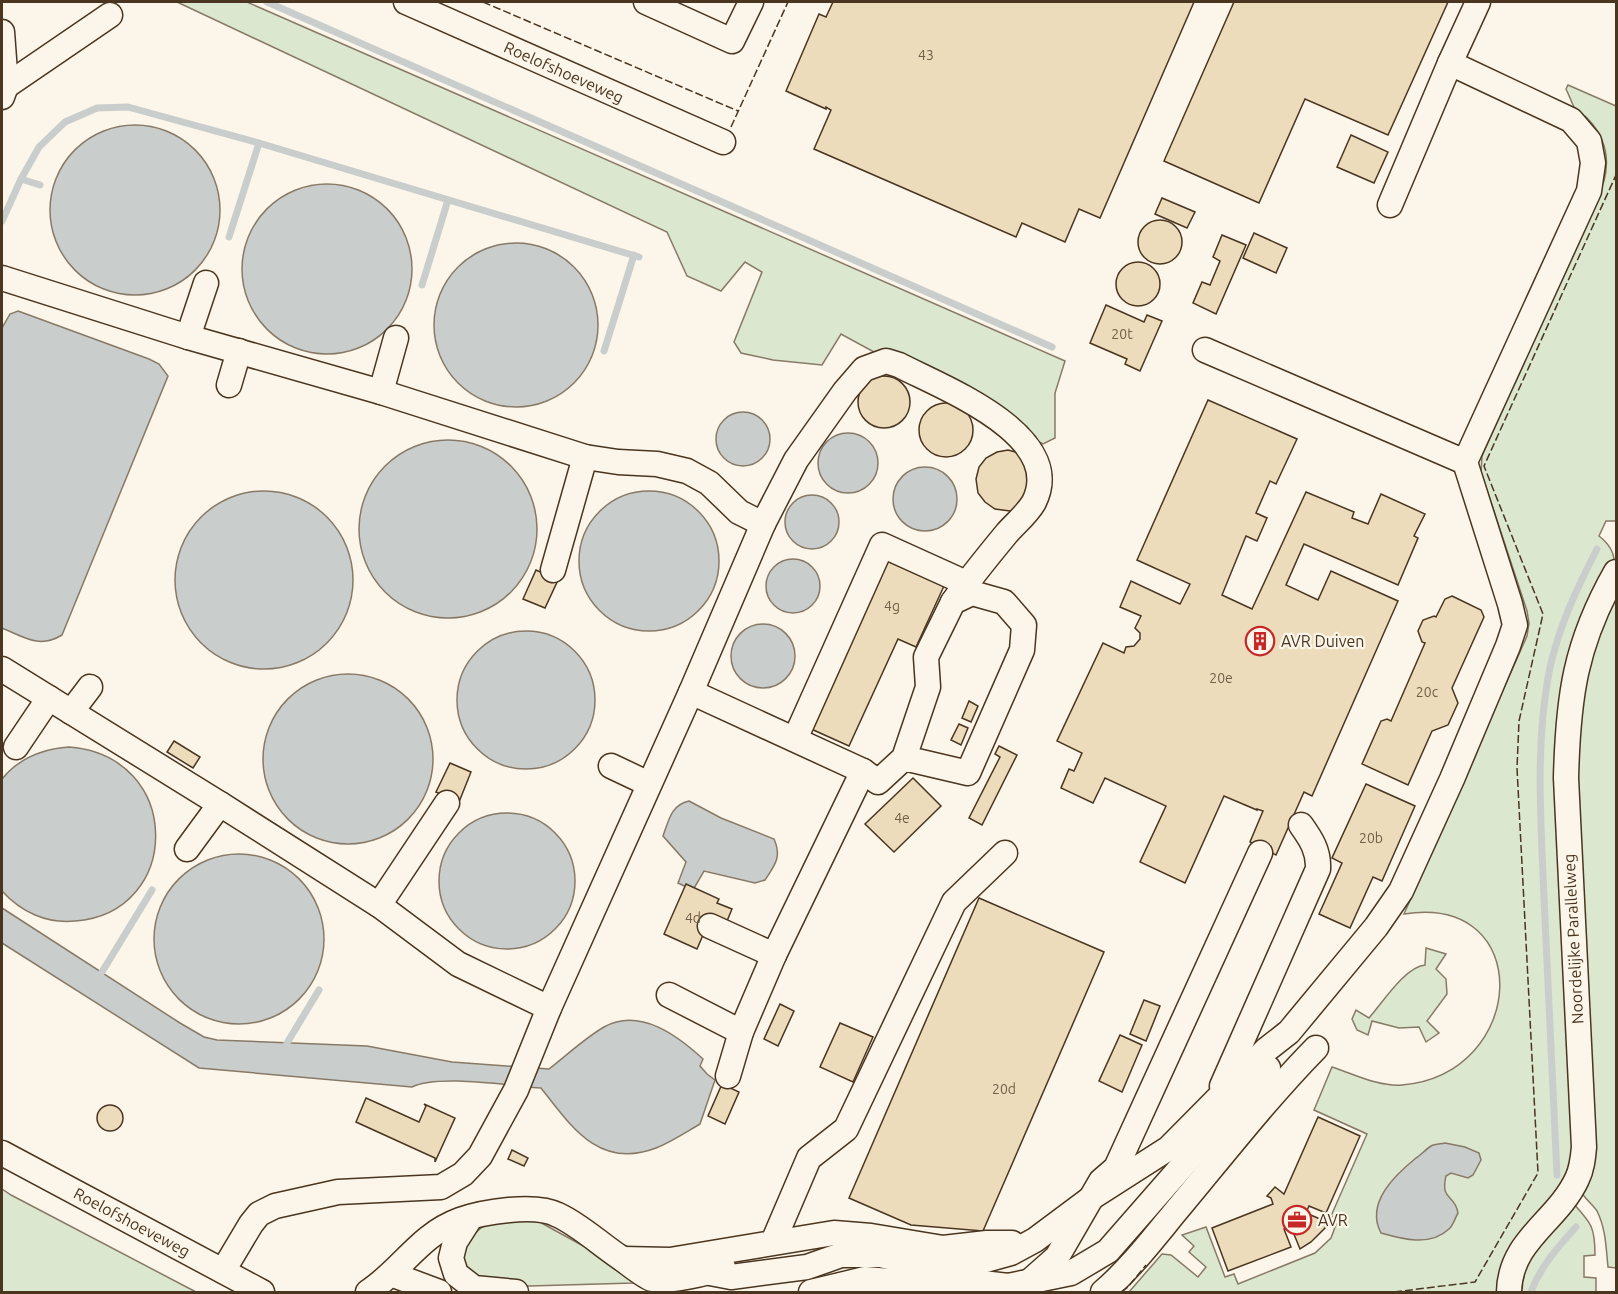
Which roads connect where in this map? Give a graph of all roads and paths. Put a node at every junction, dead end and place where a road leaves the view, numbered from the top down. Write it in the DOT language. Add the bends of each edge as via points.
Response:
graph roads {
  1 [pos="406,2"];
  2 [pos="646,2"];
  3 [pos="751,2"];
  4 [pos="1478,2"];
  5 [pos="110,15"];
  6 [pos="2,32"];
  7 [pos="1450,63"];
  8 [pos="4,93"];
  9 [pos="723,142"];
  10 [pos="1390,205"];
  11 [pos="2,278"];
  12 [pos="206,284"];
  13 [pos="188,337"];
  14 [pos="396,338"];
  15 [pos="1205,350"];
  16 [pos="239,351"];
  17 [pos="229,385"];
  18 [pos="381,392"];
  19 [pos="585,457"];
  20 [pos="1465,462"];
  21 [pos="763,524"];
  22 [pos="553,570"];
  23 [pos="1617,572"];
  24 [pos="966,582"];
  25 [pos="953,602"];
  26 [pos="2,669"];
  27 [pos="90,687"];
  28 [pos="691,692"];
  29 [pos="49,698"];
  30 [pos="72,712"];
  31 [pos="795,739"];
  32 [pos="16,747"];
  33 [pos="904,758"];
  34 [pos="611,766"];
  35 [pos="863,771"];
  36 [pos="649,784"];
  37 [pos="447,803"];
  38 [pos="220,804"];
  39 [pos="1301,825"];
  40 [pos="187,849"];
  41 [pos="1005,853"];
  42 [pos="1260,853"];
  43 [pos="379,905"];
  44 [pos="710,926"];
  45 [pos="774,955"];
  46 [pos="669,995"];
  47 [pos="549,1008"];
  48 [pos="741,1032"];
  49 [pos="1289,1032"];
  50 [pos="1316,1048"];
  51 [pos="728,1076"];
  52 [pos="1215,1101"];
  53 [pos="2,1153"];
  54 [pos="1094,1196"];
  55 [pos="471,1217"];
  56 [pos="773,1242"];
  57 [pos="1029,1244"];
  58 [pos="623,1259"];
  59 [pos="223,1271"];
  60 [pos="391,1274"];
  61 [pos="713,1283"];
  62 [pos="851,1285"];
  63 [pos="1027,1286"];
  64 [pos="262,1293"];
  65 [pos="368,1293"];
  66 [pos="439,1293"];
  67 [pos="516,1293"];
  68 [pos="811,1293"];
  69 [pos="1103,1293"];
  70 [pos="1509,1293"];
  1 -- 9 [label="street, Roelofshoeveweg"];
  2 -- 3 [label="street" via="732,41"];
  4 -- 7 [label="street"];
  5 -- 8 [label="street"];
  6 -- 8 [label="street"];
  7 -- 10 [label="street"];
  7 -- 20 [label="street" via="1571,120 1589,141 1593,163 1589,191"];
  11 -- 13 [label="street"];
  12 -- 13 [label="street"];
  13 -- 16 [label="street"];
  14 -- 18 [label="street"];
  15 -- 20 [label="street"];
  16 -- 17 [label="street"];
  16 -- 18 [label="street"];
  18 -- 19 [label="street"];
  19 -- 21 [label="street" via="687,471 709,483 739,512"];
  19 -- 22 [label="street"];
  20 -- 49 [label="street" via="1515,625 1401,891"];
  21 -- 24 [label="street" via="796,460 845,391 864,369 886,361 992,413 1031,452 1041,477 1034,502"];
  21 -- 28 [label="street"];
  23 -- 70 [label="street, Noordelijke Parallelweg" via="1591,621 1578,660 1567,729 1582,1164 1570,1192 1521,1249 1513,1265"];
  24 -- 25 [label="street"];
  24 -- 31 [label="street" via="882,545"];
  25 -- 33 [label="street" via="926,657 928,687"];
  25 -- 33 [label="street" via="972,593 1004,602 1024,625 1022,650 968,773"];
  26 -- 29 [label="street"];
  27 -- 30 [label="street"];
  28 -- 31 [label="street"];
  28 -- 36 [label="street"];
  29 -- 30 [label="street"];
  29 -- 32 [label="street"];
  30 -- 38 [label="street"];
  31 -- 35 [label="street"];
  33 -- 35 [label="street" via="878,782"];
  34 -- 36 [label="street"];
  35 -- 45 [label="street"];
  36 -- 47 [label="street"];
  37 -- 43 [label="street"];
  38 -- 40 [label="street"];
  38 -- 43 [label="street"];
  39 -- 52 [label="street" via="1316,850 1318,869"];
  41 -- 56 [label="street" via="954,902 846,1129 809,1158"];
  42 -- 54 [label="street" via="1116,1168 1101,1181"];
  43 -- 47 [label="street" via="458,964"];
  44 -- 45 [label="street"];
  45 -- 48 [label="street"];
  46 -- 48 [label="street"];
  47 -- 59 [label="street" via="516,1090 480,1156 463,1174 441,1187 338,1192 275,1206 259,1214"];
  48 -- 51 [label="street"];
  49 -- 52 [label="street"];
  49 -- 63 [label="street" via="1275,1059 1247,1094 1108,1251 1071,1273"];
  50 -- 69 [label="street"];
  52 -- 54 [label="street" via="1169,1148"];
  53 -- 59 [label="street, Roelofshoeveweg"];
  54 -- 57 [label="street"];
  54 -- 63 [label="street" via="1057,1257"];
  55 -- 58 [label="street" via="493,1211 557,1214"];
  55 -- 60 [label="street" via="422,1241"];
  55 -- 67 [label="street" via="455,1242 451,1258 456,1274 474,1288"];
  56 -- 57 [label="street" via="834,1233 944,1248"];
  56 -- 58 [label="street" via="670,1260"];
  57 -- 61 [label="street" via="982,1261 949,1265 918,1264 881,1255 794,1254 731,1263"];
  58 -- 61 [label="street" via="652,1279 684,1277"];
  59 -- 64 [label="street, Roelofshoeveweg"];
  60 -- 65 [label="street"];
  60 -- 66 [label="street"];
  61 -- 62 [label="street" via="807,1279"];
  62 -- 63 [label="street" via="974,1282"];
  62 -- 68 [label="street"];
}
